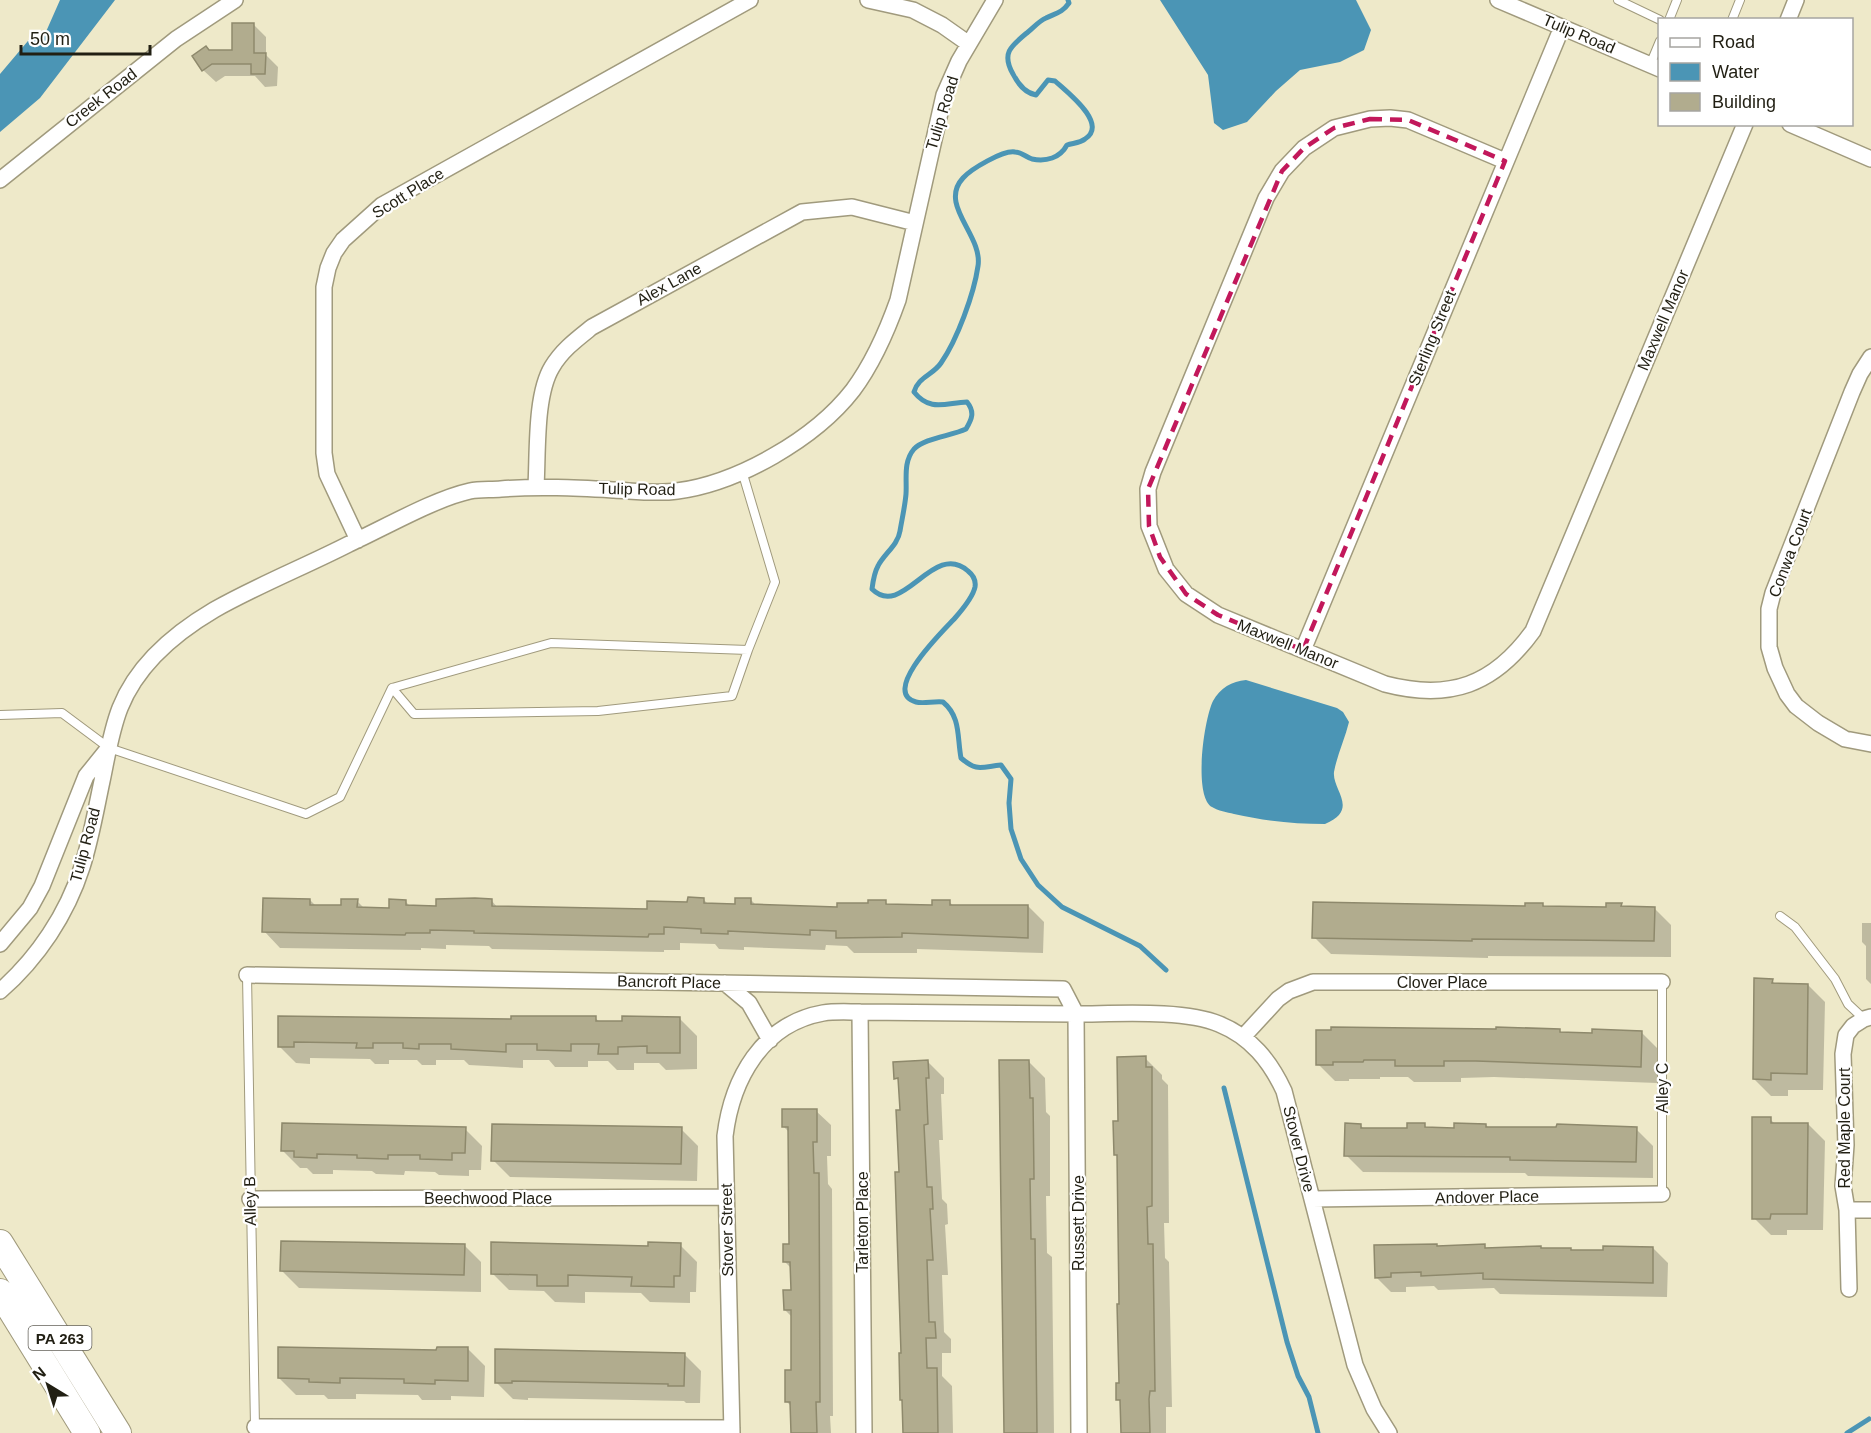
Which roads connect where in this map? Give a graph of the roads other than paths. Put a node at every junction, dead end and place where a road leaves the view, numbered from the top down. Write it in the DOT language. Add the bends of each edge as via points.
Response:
graph roads {
  1 [pos="235,0"];
  2 [pos="750,0"];
  3 [pos="868,0"];
  4 [pos="995,0"];
  5 [pos="1498,0"];
  6 [pos="1618,0"];
  7 [pos="1677,0"];
  8 [pos="1740,0"];
  9 [pos="1796,0"];
  10 [pos="1670,18"];
  11 [pos="1733,18"];
  12 [pos="1789,18"];
  13 [pos="1658,19"];
  14 [pos="1562,27"];
  15 [pos="969,44"];
  16 [pos="1658,46"];
  17 [pos="1654,67"];
  18 [pos="1744,126"];
  19 [pos="1795,126"];
  20 [pos="1871,159"];
  21 [pos="1505,161"];
  22 [pos="0,180"];
  23 [pos="915,223"];
  24 [pos="1871,357"];
  25 [pos="742,471"];
  26 [pos="536,486"];
  27 [pos="358,540"];
  28 [pos="748,650"];
  29 [pos="1304,650"];
  30 [pos="392,688"];
  31 [pos="0,714"];
  32 [pos="1871,744"];
  33 [pos="109,748"];
  34 [pos="1780,916"];
  35 [pos="0,944"];
  36 [pos="247,975"];
  37 [pos="1662,982"];
  38 [pos="725,983"];
  39 [pos="0,991"];
  40 [pos="860,1012"];
  41 [pos="1076,1014"];
  42 [pos="1867,1018"];
  43 [pos="1243,1037"];
  44 [pos="770,1040"];
  45 [pos="1662,1194"];
  46 [pos="725,1197"];
  47 [pos="250,1199"];
  48 [pos="1312,1199"];
  49 [pos="1847,1210"];
  50 [pos="1871,1210"];
  51 [pos="0,1243"];
  52 [pos="1849,1289"];
  53 [pos="0,1292"];
  54 [pos="255,1427"];
  55 [pos="732,1430"];
  56 [pos="87,1433"];
  57 [pos="118,1433"];
  58 [pos="864,1433"];
  59 [pos="1079,1433"];
  60 [pos="1389,1433"];
  1 -- 22 [label="street, Creek Road" via="176,39"];
  2 -- 27 [label="street, Scott Place" via="382,205 334,253 324,287 324,453 327,474"];
  3 -- 15 [label="street" via="921,14"];
  4 -- 15 [label="street, Tulip Road"];
  5 -- 14 [label="street, Tulip Road"];
  6 -- 13 [label="lane"];
  7 -- 10 [label="lane"];
  8 -- 11 [label="lane"];
  9 -- 12 [label="street"];
  14 -- 17 [label="street, Tulip Road"];
  14 -- 21 [label="street, Sterling Street"];
  15 -- 23 [label="street, Tulip Road" via="944,95"];
  16 -- 17 [label="lane"];
  18 -- 29 [label="street, Maxwell Manor" via="1533,631 1513,657 1472,684 1424,691 1385,684"];
  19 -- 20 [label="street"];
  21 -- 29 [label="street, Sterling Street"];
  21 -- 29 [label="street, Maxwell Manor" via="1408,120 1390,118 1370,118 1334,128 1290,159 1266,198 1158,460 1148,489 1149,526 1174,581 1218,615"];
  23 -- 25 [label="street, Tulip Road" via="889,325 853,389 834,410 790,445"];
  23 -- 26 [label="street, Alex Lane" via="852,207 802,212 592,327 565,349 547,377"];
  24 -- 32 [label="street, Conwa Court" via="1852,392 1773,593 1768,628 1774,668 1796,706 1845,739"];
  25 -- 26 [label="street, Tulip Road" via="676,491"];
  25 -- 28 [label="lane" via="775,582"];
  26 -- 27 [label="street, Tulip Road" via="469,492"];
  27 -- 33 [label="street, Tulip Road" via="215,610 181,632 135,681 120,708"];
  28 -- 30 [label="lane" via="550,643"];
  28 -- 30 [label="lane" via="732,696 598,711 414,714"];
  30 -- 33 [label="lane" via="340,797 306,814"];
  31 -- 33 [label="lane" via="62,713"];
  33 -- 35 [label="street, Tulip Road" via="86,776 30,908"];
  33 -- 39 [label="street, Tulip Road" via="74,889 49,935"];
  34 -- 42 [label="lane" via="1795,927 1835,979 1848,1004"];
  36 -- 38 [label="street, Bancroft Place"];
  36 -- 47 [label="lane, Alley B"];
  37 -- 43 [label="street, Clover Place" via="1313,982 1278,999"];
  37 -- 45 [label="lane, Alley C"];
  38 -- 41 [label="street, Bancroft Place" via="1063,989"];
  38 -- 44 [label="street" via="749,1003"];
  40 -- 41 [label="street, Stover Street"];
  40 -- 44 [label="street, Stover Street" via="805,1018"];
  40 -- 58 [label="street, Tarleton Place"];
  41 -- 43 [label="street, Stover Drive" via="1191,1017 1220,1024"];
  41 -- 59 [label="street, Russett Drive"];
  42 -- 49 [label="street, Red Maple Court" via="1846,1035 1844,1054 1843,1186"];
  43 -- 48 [label="street, Stover Drive" via="1266,1059 1284,1091"];
  44 -- 46 [label="street, Stover Street" via="747,1065 732,1099 725,1136"];
  45 -- 48 [label="street, Andover Place"];
  46 -- 47 [label="street, Beechwood Place"];
  46 -- 55 [label="street, Stover Street"];
  47 -- 54 [label="lane, Alley B"];
  48 -- 60 [label="street, Stover Drive" via="1355,1365"];
  49 -- 50 [label="street"];
  49 -- 52 [label="street, Red Maple Court"];
  51 -- 57 [label="highway, PA 263"];
  53 -- 56 [label="highway, PA 263"];
  54 -- 55 [label="street"];
}
